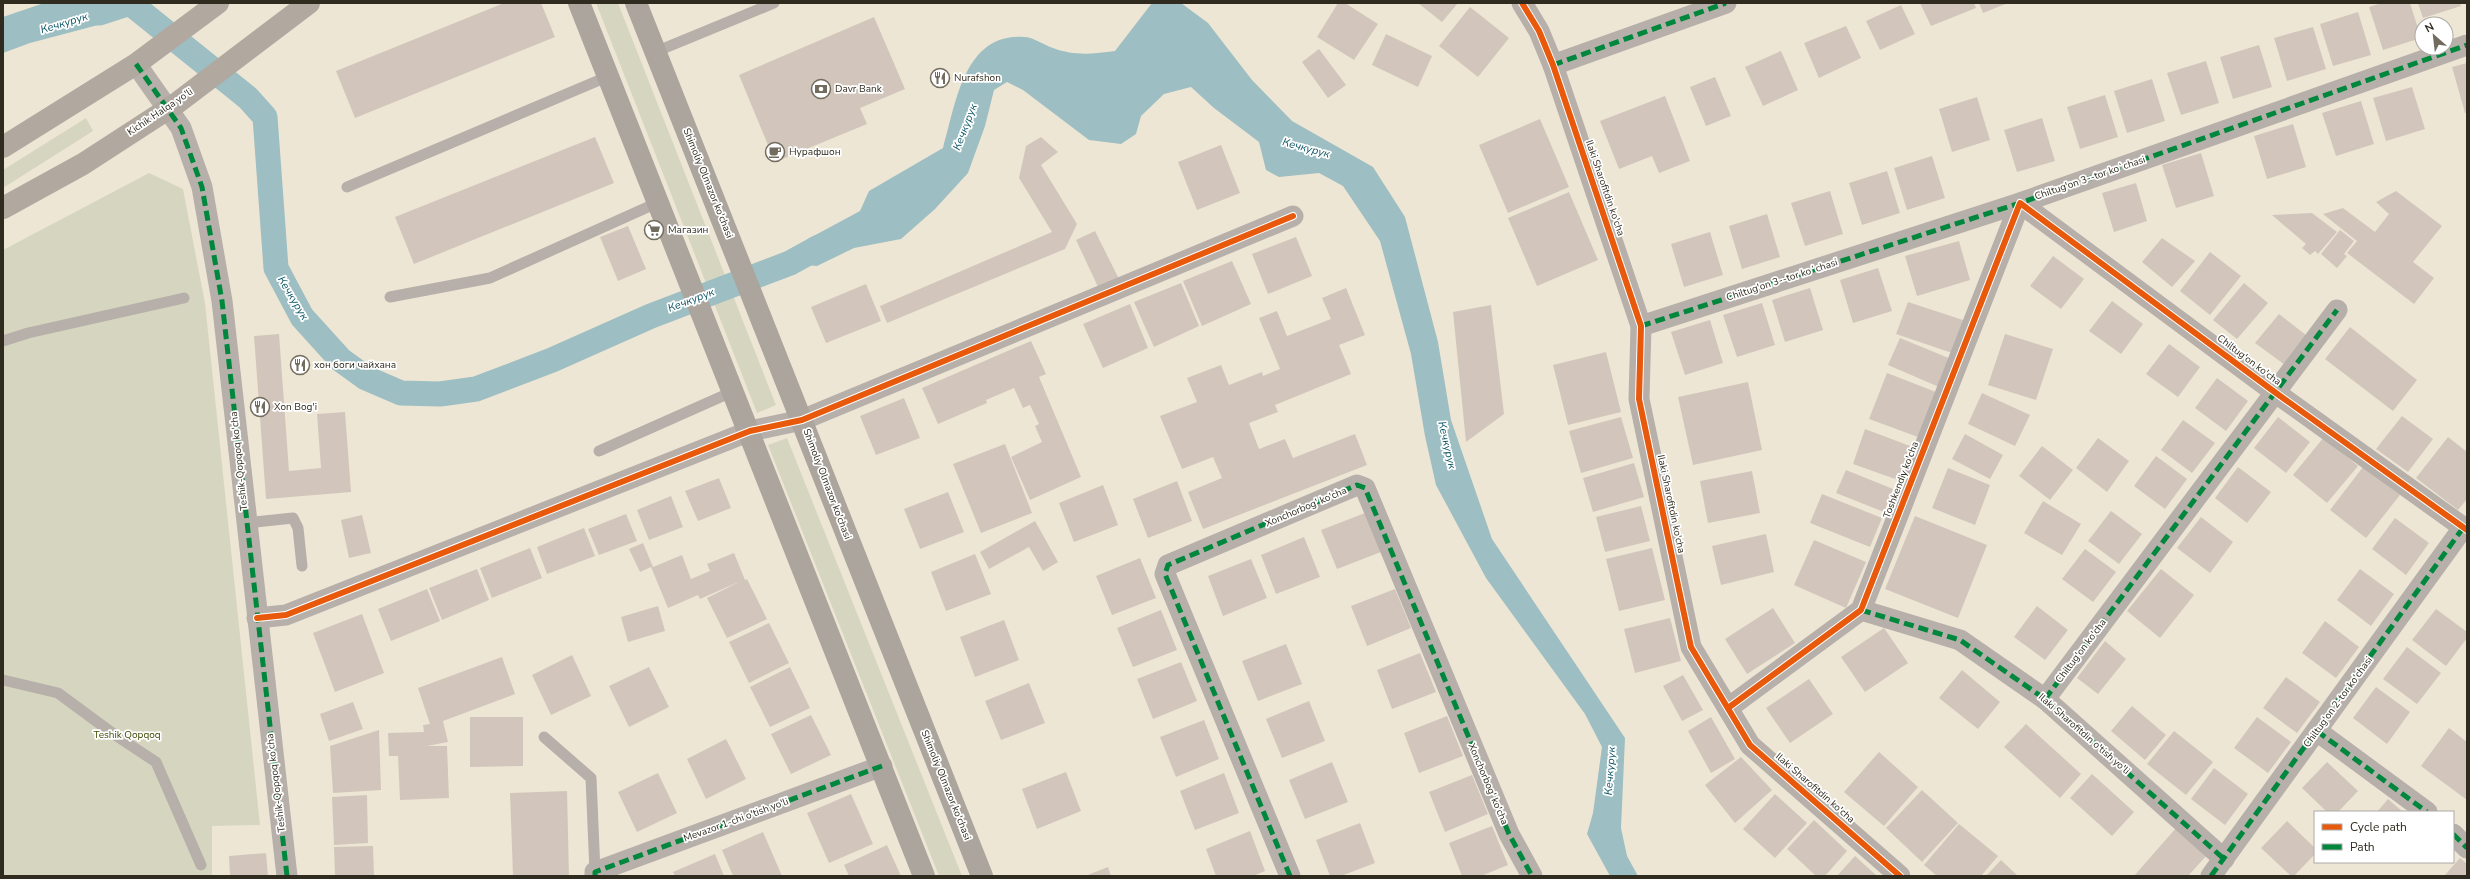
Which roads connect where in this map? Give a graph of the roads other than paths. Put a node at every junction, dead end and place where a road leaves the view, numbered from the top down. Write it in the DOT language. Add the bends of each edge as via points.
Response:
graph roads {
  1 [pos="309,3"];
  2 [pos="579,3"];
  3 [pos="636,3"];
  4 [pos="774,3"];
  5 [pos="1522,3"];
  6 [pos="1726,3"];
  7 [pos="212,8"];
  8 [pos="2467,45"];
  9 [pos="656,52"];
  10 [pos="138,62"];
  11 [pos="1553,65"];
  12 [pos="609,76"];
  13 [pos="172,106"];
  14 [pos="3,147"];
  15 [pos="347,187"];
  16 [pos="659,202"];
  17 [pos="2020,203"];
  18 [pos="3,208"];
  19 [pos="1293,216"];
  20 [pos="390,297"];
  21 [pos="184,298"];
  22 [pos="2336,310"];
  23 [pos="1641,326"];
  24 [pos="3,341"];
  25 [pos="734,391"];
  26 [pos="2276,393"];
  27 [pos="802,420"];
  28 [pos="750,431"];
  29 [pos="599,451"];
  30 [pos="246,523"];
  31 [pos="2465,529"];
  32 [pos="302,566"];
  33 [pos="1861,610"];
  34 [pos="257,618"];
  35 [pos="3,680"];
  36 [pos="2045,699"];
  37 [pos="1728,708"];
  38 [pos="2317,731"];
  39 [pos="544,737"];
  40 [pos="882,766"];
  41 [pos="2426,811"];
  42 [pos="2454,835"];
  43 [pos="2467,848"];
  44 [pos="2224,858"];
  45 [pos="201,866"];
  46 [pos="595,874"];
  47 [pos="287,876"];
  48 [pos="924,876"];
  49 [pos="982,876"];
  50 [pos="1290,876"];
  51 [pos="1532,876"];
  52 [pos="1900,876"];
  53 [pos="2211,876"];
  1 -- 13 [label="highway, Kichik Halqa yo'li"];
  2 -- 12 [label="main road"];
  3 -- 9 [label="main road, Shimoliy Olmazor ko'chasi"];
  4 -- 9 [label="lane"];
  5 -- 11 [label="street, Ilaki Sharofitdin ko'cha" via="1539,31"];
  6 -- 11 [label="street"];
  7 -- 10 [label="highway"];
  8 -- 17 [label="street, Chiltug'on 3--tor koʻchasi"];
  9 -- 27 [label="main road, Shimoliy Olmazor ko'chasi"];
  10 -- 13 [label="street, Teshik-Qopqoq ko'cha"];
  10 -- 14 [label="highway"];
  11 -- 23 [label="street, Ilaki Sharofitdin ko'cha"];
  12 -- 15 [label="lane"];
  12 -- 16 [label="main road"];
  13 -- 18 [label="highway, Kichik Halqa yo'li" via="83,164"];
  13 -- 30 [label="street, Teshik-Qopqoq ko'cha" via="202,187 222,301"];
  16 -- 20 [label="lane" via="490,278"];
  16 -- 25 [label="main road"];
  17 -- 23 [label="street, Chiltug'on 3--tor koʻchasi"];
  17 -- 26 [label="street, Chiltug'on ko'cha"];
  17 -- 33 [label="street, Toshkendiy ko'cha"];
  19 -- 27 [label="street"];
  21 -- 24 [label="lane" via="28,333"];
  22 -- 26 [label="street, Chiltug'on ko'cha"];
  23 -- 37 [label="street, Ilaki Sharofitdin ko'cha" via="1639,399 1691,647"];
  25 -- 28 [label="main road"];
  25 -- 29 [label="lane"];
  26 -- 31 [label="street, Chiltug'on ko'cha"];
  26 -- 36 [label="street, Chiltug'on ko'cha"];
  27 -- 28 [label="street"];
  27 -- 49 [label="main road, Shimoliy Olmazor ko'chasi"];
  28 -- 34 [label="street" via="286,615"];
  28 -- 40 [label="main road"];
  30 -- 32 [label="lane" via="293,518 298,528"];
  30 -- 34 [label="street, Teshik-Qopqoq ko'cha"];
  31 -- 38 [label="street, Chiltug'on 2-tor ko'chasi"];
  33 -- 36 [label="street, Ilaki Sharofitdin o'tish yo'li" via="1960,640"];
  33 -- 37 [label="street"];
  34 -- 47 [label="street, Teshik-Qopqoq ko'cha"];
  35 -- 45 [label="lane" via="58,693 156,762"];
  36 -- 44 [label="street, Ilaki Sharofitdin o'tish yo'li"];
  37 -- 52 [label="street, Ilaki Sharofitdin ko'cha" via="1750,745"];
  38 -- 41 [label="street"];
  38 -- 44 [label="street, Chiltug'on 2-tor ko'chasi"];
  39 -- 46 [label="lane" via="592,778"];
  40 -- 46 [label="street, Mevazor 1-chi o'tish yo'li"];
  40 -- 48 [label="main road"];
  42 -- 43 [label="street"];
  44 -- 53 [label="street, Chiltug'on 2-tor ko'chasi"];
  50 -- 51 [label="street, Xonchorbog' ko'cha" via="1165,574 1168,565 1358,485 1365,488 1509,834"];
}
